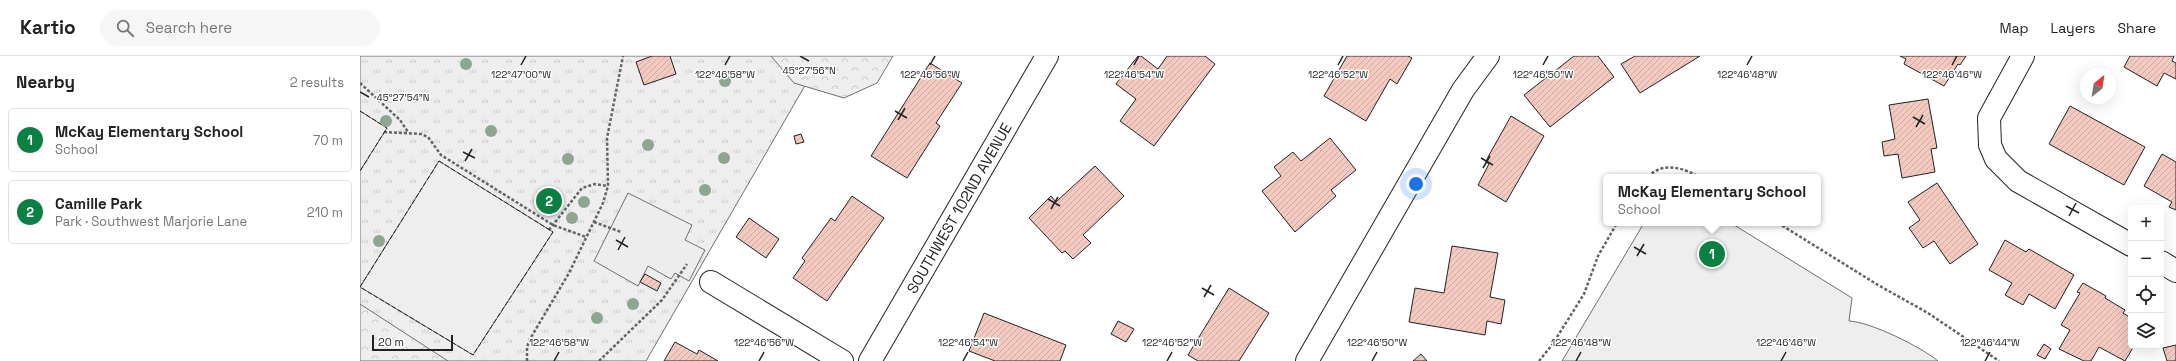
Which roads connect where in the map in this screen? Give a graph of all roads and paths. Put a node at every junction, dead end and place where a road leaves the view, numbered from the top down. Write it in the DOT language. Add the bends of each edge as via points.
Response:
graph roads {
  1 [pos="623,56"];
  2 [pos="1047,56"];
  3 [pos="1488,56"];
  4 [pos="2023,56"];
  5 [pos="360,83"];
  6 [pos="384,132"];
  7 [pos="408,132"];
  8 [pos="1651,174"];
  9 [pos="1694,174"];
  10 [pos="608,186"];
  11 [pos="594,222"];
  12 [pos="553,225"];
  13 [pos="1615,226"];
  14 [pos="1783,226"];
  15 [pos="549,230"];
  16 [pos="621,232"];
  17 [pos="586,237"];
  18 [pos="2128,243"];
  19 [pos="687,264"];
  20 [pos="2164,264"];
  21 [pos="2176,271"];
  22 [pos="711,282"];
  23 [pos="527,361"];
  24 [pos="599,361"];
  25 [pos="842,361"];
  26 [pos="870,361"];
  27 [pos="1307,361"];
  28 [pos="1539,361"];
  29 [pos="1999,361"];
  1 -- 10 [label="path" via="607,138"];
  2 -- 26 [label="street, SOUTHWEST 102ND AVENUE"];
  3 -- 27 [label="street" via="1463,90"];
  4 -- 18 [label="street" via="1989,118 1990,145 1996,159 2018,181"];
  5 -- 7 [label="path" via="400,120"];
  6 -- 7 [label="path"];
  7 -- 12 [label="path" via="428,136 441,155"];
  8 -- 9 [label="path" via="1666,166"];
  10 -- 11 [label="path"];
  10 -- 12 [label="path" via="595,184 582,188"];
  11 -- 16 [label="path"];
  11 -- 17 [label="path"];
  12 -- 15 [label="path"];
  12 -- 17 [label="path"];
  13 -- 28 [label="path" via="1598,256 1584,294"];
  14 -- 29 [label="path" via="1928,313"];
  17 -- 23 [label="path" via="569,273 526,347"];
  19 -- 24 [label="path" via="662,300"];
  20 -- 21 [label="street"];
  22 -- 25 [label="street"];
}
